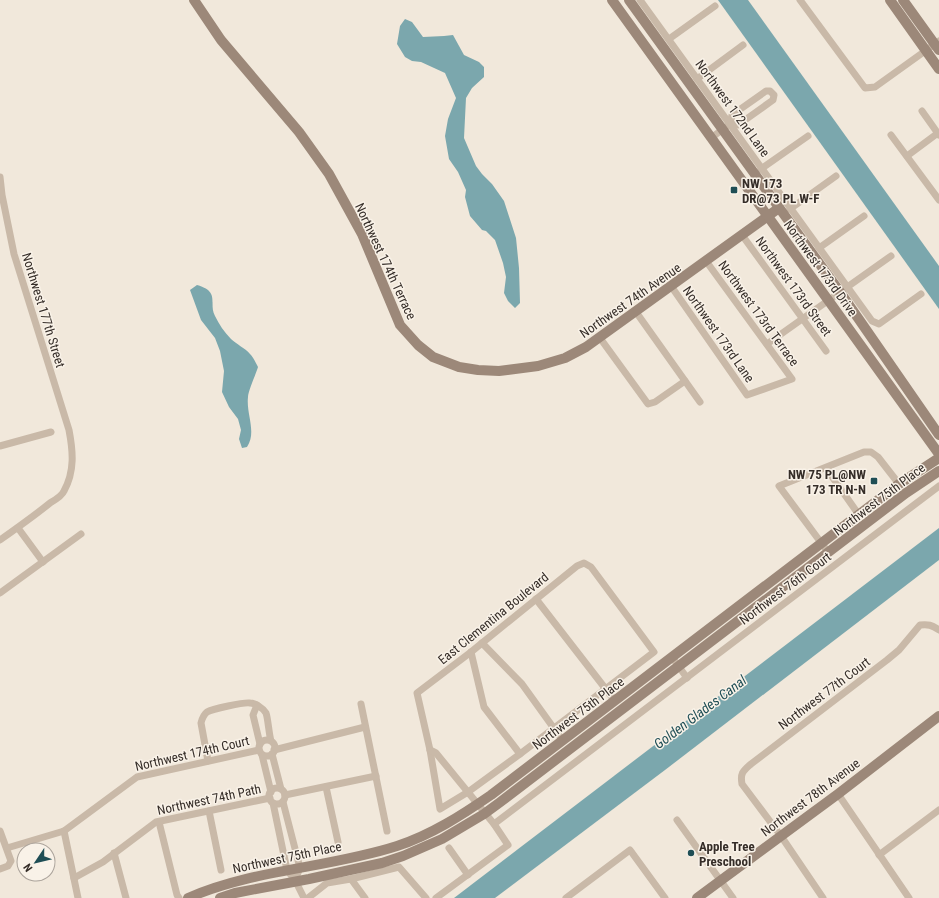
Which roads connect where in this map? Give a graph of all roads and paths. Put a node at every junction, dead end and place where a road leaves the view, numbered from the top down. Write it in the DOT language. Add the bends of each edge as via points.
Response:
graph roads {
  1 [pos="194,0"];
  2 [pos="612,0"];
  3 [pos="629,0"];
  4 [pos="641,0"];
  5 [pos="800,0"];
  6 [pos="890,0"];
  7 [pos="903,0"];
  8 [pos="715,6"];
  9 [pos="669,39"];
  10 [pos="743,45"];
  11 [pos="938,45"];
  12 [pos="926,51"];
  13 [pos="939,69"];
  14 [pos="697,79"];
  15 [pos="922,110"];
  16 [pos="726,127"];
  17 [pos="938,134"];
  18 [pos="891,135"];
  19 [pos="808,136"];
  20 [pos="711,138"];
  21 [pos="907,156"];
  22 [pos="762,169"];
  23 [pos="836,176"];
  24 [pos="0,177"];
  25 [pos="939,200"];
  26 [pos="779,208"];
  27 [pos="790,209"];
  28 [pos="768,216"];
  29 [pos="864,216"];
  30 [pos="742,236"];
  31 [pos="819,248"];
  32 [pos="891,256"];
  33 [pos="706,261"];
  34 [pos="671,286"];
  35 [pos="843,290"];
  36 [pos="921,294"];
  37 [pos="828,300"];
  38 [pos="636,312"];
  39 [pos="803,319"];
  40 [pos="600,338"];
  41 [pos="767,344"];
  42 [pos="826,351"];
  43 [pos="478,370"];
  44 [pos="792,379"];
  45 [pos="685,381"];
  46 [pos="700,402"];
  47 [pos="51,432"];
  48 [pos="939,435"];
  49 [pos="0,446"];
  50 [pos="939,454"];
  51 [pos="939,458"];
  52 [pos="826,468"];
  53 [pos="939,471"];
  54 [pos="928,477"];
  55 [pos="899,484"];
  56 [pos="937,486"];
  57 [pos="859,515"];
  58 [pos="18,528"];
  59 [pos="82,534"];
  60 [pos="0,540"];
  61 [pos="822,543"];
  62 [pos="828,552"];
  63 [pos="43,562"];
  64 [pos="0,593"];
  65 [pos="536,599"];
  66 [pos="939,630"];
  67 [pos="482,643"];
  68 [pos="471,652"];
  69 [pos="672,657"];
  70 [pos="679,666"];
  71 [pos="687,678"];
  72 [pos="606,689"];
  73 [pos="615,701"];
  74 [pos="361,704"];
  75 [pos="257,705"];
  76 [pos="939,716"];
  77 [pos="606,722"];
  78 [pos="366,727"];
  79 [pos="553,728"];
  80 [pos="270,741"];
  81 [pos="563,741"];
  82 [pos="260,750"];
  83 [pos="430,750"];
  84 [pos="273,752"];
  85 [pos="520,754"];
  86 [pos="208,761"];
  87 [pos="376,776"];
  88 [pos="326,787"];
  89 [pos="468,792"];
  90 [pos="838,794"];
  91 [pos="283,795"];
  92 [pos="271,798"];
  93 [pos="477,805"];
  94 [pos="939,810"];
  95 [pos="209,811"];
  96 [pos="484,814"];
  97 [pos="677,820"];
  98 [pos="159,822"];
  99 [pos="494,824"];
  100 [pos="0,831"];
  101 [pos="64,831"];
  102 [pos="387,831"];
  103 [pos="781,836"];
  104 [pos="338,842"];
  105 [pos="7,848"];
  106 [pos="449,848"];
  107 [pos="114,853"];
  108 [pos="879,855"];
  109 [pos="300,868"];
  110 [pos="0,869"];
  111 [pos="221,870"];
  112 [pos="286,870"];
  113 [pos="468,875"];
  114 [pos="74,878"];
  115 [pos="351,879"];
  116 [pos="295,880"];
  117 [pos="720,880"];
  118 [pos="78,898"];
  119 [pos="126,898"];
  120 [pos="179,898"];
  121 [pos="188,898"];
  122 [pos="220,898"];
  123 [pos="304,898"];
  124 [pos="308,898"];
  125 [pos="364,898"];
  126 [pos="426,898"];
  127 [pos="436,898"];
  128 [pos="566,898"];
  129 [pos="665,898"];
  130 [pos="697,898"];
  131 [pos="733,898"];
  132 [pos="822,898"];
  133 [pos="909,898"];
  1 -- 43 [label="street, Northwest 174th Terrace" via="221,40 299,132 329,174 362,234 400,325 433,357 459,367"];
  2 -- 20 [label="street, Northwest 173rd Drive"];
  3 -- 16 [label="street, Northwest 173rd Drive"];
  4 -- 9 [label="street, Northwest 172nd Lane"];
  5 -- 12 [label="street" via="865,88 876,88"];
  6 -- 12 [label="street"];
  7 -- 11 [label="street"];
  8 -- 9 [label="street"];
  9 -- 14 [label="street, Northwest 172nd Lane"];
  10 -- 14 [label="street"];
  11 -- 12 [label="street"];
  12 -- 13 [label="street"];
  14 -- 16 [label="street, Northwest 172nd Lane"];
  15 -- 17 [label="street"];
  16 -- 16 [label="street" via="738,126 773,100 774,95 766,91 732,115"];
  16 -- 20 [label="street"];
  16 -- 22 [label="street, Northwest 172nd Lane"];
  16 -- 26 [label="street, Northwest 173rd Drive"];
  17 -- 21 [label="street"];
  18 -- 21 [label="street"];
  19 -- 22 [label="street"];
  20 -- 28 [label="street, Northwest 173rd Drive"];
  21 -- 25 [label="street"];
  22 -- 27 [label="street, Northwest 172nd Lane"];
  23 -- 27 [label="street"];
  24 -- 58 [label="street, Northwest 177th Street" via="14,254 67,426 73,465 64,492"];
  26 -- 28 [label="street, Northwest 74th Avenue"];
  26 -- 35 [label="street, Northwest 173rd Drive"];
  27 -- 31 [label="street, Northwest 172nd Lane"];
  28 -- 30 [label="street, Northwest 74th Avenue"];
  28 -- 37 [label="street, Northwest 173rd Drive"];
  29 -- 31 [label="street"];
  30 -- 33 [label="street, Northwest 74th Avenue"];
  30 -- 39 [label="street, Northwest 173rd Street"];
  31 -- 35 [label="street, Northwest 172nd Lane"];
  32 -- 35 [label="street"];
  33 -- 34 [label="street, Northwest 74th Avenue"];
  33 -- 41 [label="street, Northwest 173rd Terrace"];
  34 -- 38 [label="street, Northwest 74th Avenue"];
  34 -- 44 [label="street, Northwest 173rd Lane" via="747,395"];
  35 -- 36 [label="street, Northwest 172nd Lane" via="872,321 879,324"];
  35 -- 37 [label="street"];
  35 -- 48 [label="street, Northwest 173rd Drive"];
  37 -- 39 [label="street"];
  37 -- 50 [label="street, Northwest 173rd Drive"];
  38 -- 40 [label="street, Northwest 74th Avenue"];
  38 -- 45 [label="street"];
  39 -- 41 [label="street"];
  39 -- 42 [label="street, Northwest 173rd Street"];
  40 -- 43 [label="street, Northwest 74th Avenue" via="565,358 538,366 499,371"];
  40 -- 45 [label="street" via="648,404"];
  41 -- 44 [label="street, Northwest 173rd Terrace"];
  45 -- 46 [label="street"];
  47 -- 49 [label="street"];
  51 -- 55 [label="street, Northwest 75th Place"];
  52 -- 55 [label="street" via="864,452 871,452"];
  52 -- 57 [label="street"];
  52 -- 61 [label="street" via="780,486"];
  53 -- 54 [label="street, Northwest 75th Place"];
  54 -- 56 [label="street, Northwest 76th Court"];
  54 -- 62 [label="street, Northwest 75th Place"];
  55 -- 57 [label="street, Northwest 75th Place"];
  56 -- 71 [label="street, Northwest 76th Court"];
  57 -- 61 [label="street, Northwest 75th Place"];
  58 -- 60 [label="street, Northwest 177th Street"];
  58 -- 63 [label="street"];
  59 -- 63 [label="street"];
  61 -- 62 [label="street"];
  61 -- 69 [label="street, Northwest 75th Place"];
  62 -- 70 [label="street, Northwest 75th Place"];
  63 -- 64 [label="street"];
  65 -- 67 [label="street, East Clementina Boulevard"];
  65 -- 72 [label="street"];
  65 -- 72 [label="street, East Clementina Boulevard" via="577,566 584,563 591,567 654,652"];
  66 -- 103 [label="street, Northwest 77th Court" via="927,624 920,625 899,650 743,771 742,784"];
  67 -- 68 [label="street, East Clementina Boulevard"];
  67 -- 79 [label="street" via="522,684"];
  68 -- 83 [label="street, East Clementina Boulevard" via="417,693"];
  68 -- 85 [label="street" via="484,706"];
  69 -- 70 [label="street"];
  69 -- 73 [label="street, Northwest 75th Place"];
  70 -- 71 [label="street"];
  70 -- 77 [label="street, Northwest 75th Place"];
  71 -- 99 [label="street, Northwest 76th Court"];
  72 -- 73 [label="street"];
  72 -- 79 [label="street"];
  73 -- 77 [label="street" via="615,708"];
  73 -- 81 [label="street, Northwest 75th Place"];
  74 -- 78 [label="street"];
  75 -- 80 [label="street" via="266,713"];
  75 -- 82 [label="street" via="253,715"];
  75 -- 86 [label="street" via="250,702 206,712 202,717 202,723"];
  76 -- 90 [label="street, Northwest 78th Avenue"];
  77 -- 96 [label="street, Northwest 75th Place"];
  78 -- 84 [label="street"];
  78 -- 87 [label="street"];
  79 -- 81 [label="street"];
  79 -- 85 [label="street"];
  80 -- 82 [label="street" via="263,741"];
  80 -- 84 [label="street" via="274,745"];
  81 -- 93 [label="street, Northwest 75th Place"];
  82 -- 84 [label="street" via="268,756"];
  82 -- 86 [label="street, Northwest 174th Court"];
  82 -- 92 [label="street"];
  83 -- 89 [label="street" via="436,753"];
  83 -- 89 [label="street" via="440,809"];
  84 -- 91 [label="street"];
  85 -- 89 [label="street"];
  86 -- 101 [label="street, Northwest 174th Court" via="137,777"];
  87 -- 88 [label="street"];
  87 -- 102 [label="street"];
  88 -- 91 [label="street"];
  88 -- 104 [label="street"];
  89 -- 93 [label="street"];
  90 -- 103 [label="street, Northwest 78th Avenue"];
  90 -- 108 [label="street"];
  91 -- 92 [label="street" via="279,804"];
  91 -- 92 [label="street" via="275,788"];
  91 -- 109 [label="street"];
  92 -- 95 [label="street, Northwest 74th Path"];
  92 -- 112 [label="street"];
  93 -- 96 [label="street"];
  93 -- 109 [label="street, Northwest 75th Place" via="436,829 399,845 379,852"];
  94 -- 108 [label="street"];
  95 -- 98 [label="street, Northwest 74th Path"];
  95 -- 111 [label="street"];
  96 -- 99 [label="street"];
  96 -- 116 [label="street, Northwest 75th Place" via="442,839 403,856 382,863"];
  97 -- 117 [label="street"];
  98 -- 107 [label="street, Northwest 74th Path"];
  98 -- 120 [label="street"];
  99 -- 113 [label="street" via="508,845"];
  100 -- 105 [label="street"];
  101 -- 105 [label="street, Northwest 174th Court"];
  101 -- 114 [label="street"];
  103 -- 117 [label="street, Northwest 78th Avenue"];
  103 -- 132 [label="street"];
  105 -- 110 [label="street" via="11,861 8,866"];
  106 -- 113 [label="street"];
  107 -- 114 [label="street, Northwest 74th Path"];
  107 -- 119 [label="street"];
  108 -- 133 [label="street"];
  109 -- 112 [label="street, Northwest 75th Place"];
  109 -- 116 [label="street"];
  112 -- 116 [label="street"];
  112 -- 121 [label="street, Northwest 75th Place" via="232,882"];
  113 -- 127 [label="street"];
  114 -- 118 [label="street"];
  115 -- 124 [label="street" via="327,883"];
  115 -- 125 [label="street"];
  115 -- 126 [label="street" via="400,867"];
  116 -- 122 [label="street, Northwest 75th Place"];
  116 -- 123 [label="street"];
  117 -- 130 [label="street, Northwest 78th Avenue"];
  117 -- 131 [label="street"];
  128 -- 129 [label="street" via="630,850"];
}
